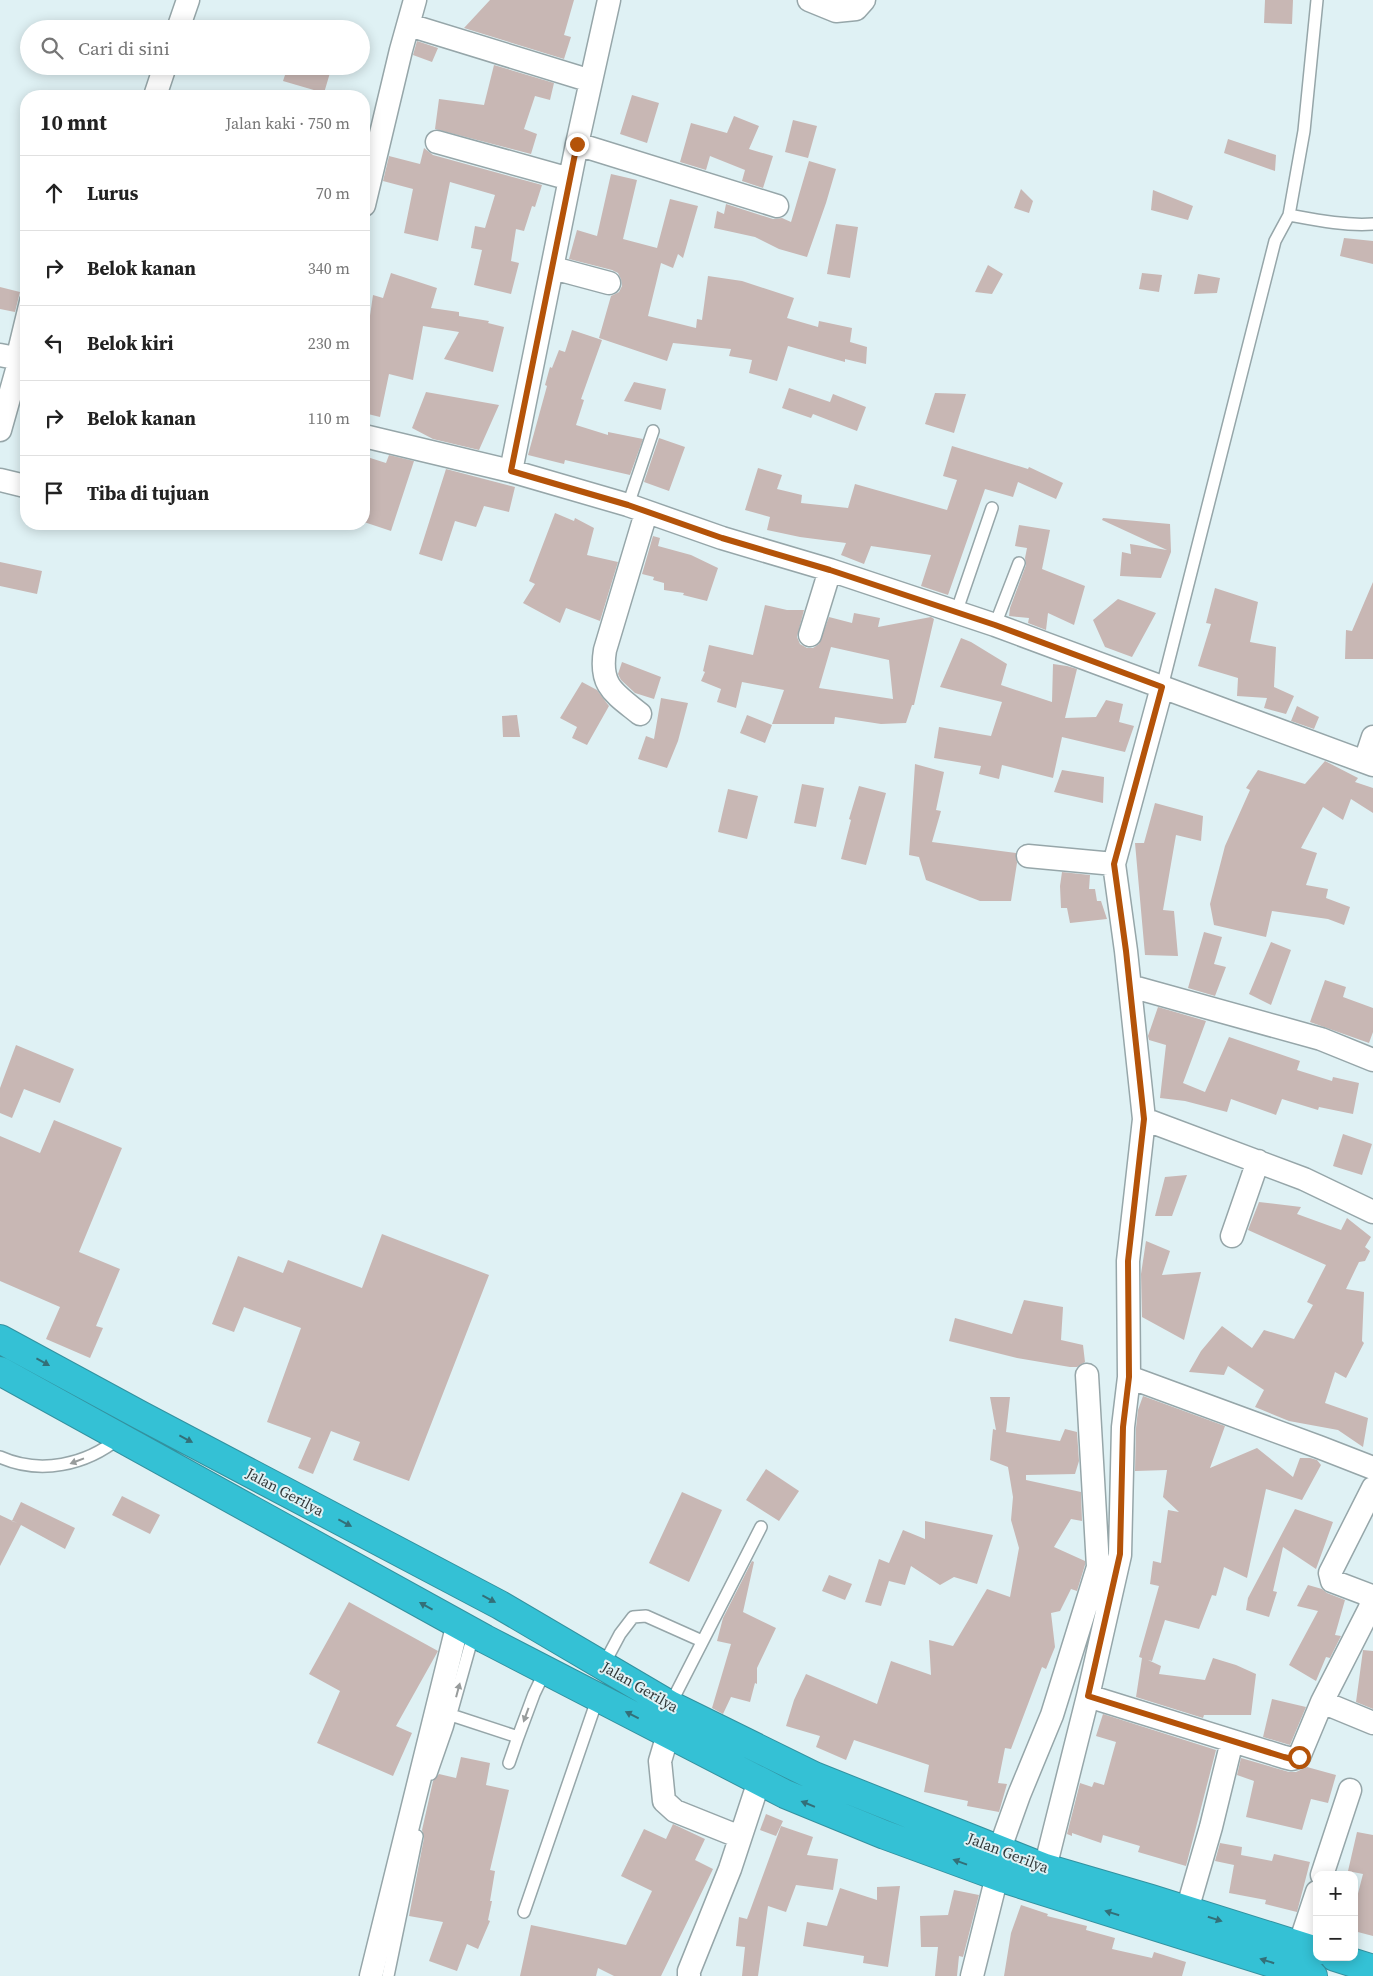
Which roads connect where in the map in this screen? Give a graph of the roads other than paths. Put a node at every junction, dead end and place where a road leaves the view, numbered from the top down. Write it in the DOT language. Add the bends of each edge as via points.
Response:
graph roads {
  1 [pos="188,0"];
  2 [pos="415,0"];
  3 [pos="609,0"];
  4 [pos="809,0"];
  5 [pos="864,0"];
  6 [pos="1317,0"];
  7 [pos="181,20"];
  8 [pos="409,25"];
  9 [pos="162,75"];
  10 [pos="591,81"];
  11 [pos="157,90"];
  12 [pos="437,142"];
  13 [pos="577,144"];
  14 [pos="570,179"];
  15 [pos="370,180"];
  16 [pos="777,206"];
  17 [pos="1289,215"];
  18 [pos="1373,224"];
  19 [pos="553,268"];
  20 [pos="609,283"];
  21 [pos="20,331"];
  22 [pos="15,358"];
  23 [pos="0,430"];
  24 [pos="653,431"];
  25 [pos="370,437"];
  26 [pos="511,471"];
  27 [pos="0,480"];
  28 [pos="20,485"];
  29 [pos="992,508"];
  30 [pos="637,509"];
  31 [pos="1019,563"];
  32 [pos="830,570"];
  33 [pos="956,613"];
  34 [pos="995,625"];
  35 [pos="810,635"];
  36 [pos="1162,687"];
  37 [pos="640,714"];
  38 [pos="1373,737"];
  39 [pos="1369,763"];
  40 [pos="1028,856"];
  41 [pos="1114,864"];
  42 [pos="1130,986"];
  43 [pos="1373,1060"];
  44 [pos="1144,1119"];
  45 [pos="1258,1161"];
  46 [pos="1373,1212"];
  47 [pos="1232,1236"];
  48 [pos="0,1338"];
  49 [pos="0,1371"];
  50 [pos="1087,1374"];
  51 [pos="1129,1377"];
  52 [pos="137,1413"];
  53 [pos="120,1438"];
  54 [pos="0,1457"];
  55 [pos="1373,1468"];
  56 [pos="1373,1488"];
  57 [pos="761,1527"];
  58 [pos="466,1628"];
  59 [pos="702,1641"];
  60 [pos="603,1666"];
  61 [pos="545,1670"];
  62 [pos="1088,1696"];
  63 [pos="598,1697"];
  64 [pos="1322,1702"];
  65 [pos="670,1705"];
  66 [pos="451,1715"];
  67 [pos="1373,1723"];
  68 [pos="668,1734"];
  69 [pos="518,1737"];
  70 [pos="1232,1741"];
  71 [pos="509,1763"];
  72 [pos="759,1781"];
  73 [pos="1350,1790"];
  74 [pos="740,1837"];
  75 [pos="1017,1868"];
  76 [pos="1323,1871"];
  77 [pos="1186,1910"];
  78 [pos="524,1912"];
  79 [pos="1313,1916"];
  80 [pos="1308,1949"];
  81 [pos="1348,1961"];
  82 [pos="1373,1969"];
  83 [pos="371,1976"];
  84 [pos="388,1976"];
  85 [pos="688,1976"];
  86 [pos="972,1976"];
  87 [pos="1313,1976"];
  1 -- 7 [label="street"];
  2 -- 8 [label="street"];
  3 -- 10 [label="street"];
  4 -- 5 [label="street" via="836,11 856,8"];
  6 -- 17 [label="lane" via="1304,131"];
  8 -- 10 [label="street"];
  8 -- 15 [label="street"];
  9 -- 11 [label="street"];
  10 -- 13 [label="street"];
  12 -- 14 [label="street"];
  13 -- 14 [label="street"];
  13 -- 16 [label="street"];
  14 -- 19 [label="street"];
  17 -- 18 [label="lane"];
  17 -- 36 [label="lane" via="1275,241"];
  19 -- 20 [label="street"];
  19 -- 26 [label="street"];
  21 -- 22 [label="lane"];
  22 -- 23 [label="street"];
  24 -- 30 [label="lane"];
  25 -- 26 [label="street"];
  26 -- 30 [label="street"];
  27 -- 28 [label="street"];
  29 -- 33 [label="lane"];
  30 -- 32 [label="street"];
  30 -- 37 [label="street" via="603,666 606,681 614,694"];
  31 -- 34 [label="lane"];
  32 -- 33 [label="street"];
  32 -- 35 [label="street"];
  33 -- 34 [label="street"];
  34 -- 36 [label="street"];
  36 -- 39 [label="street"];
  36 -- 41 [label="street"];
  38 -- 39 [label="street"];
  40 -- 41 [label="street"];
  41 -- 42 [label="street"];
  42 -- 43 [label="street" via="1321,1039"];
  42 -- 44 [label="street"];
  44 -- 45 [label="street"];
  44 -- 51 [label="street" via="1128,1261"];
  45 -- 46 [label="street"];
  45 -- 47 [label="street"];
  48 -- 52 [label="highway, Jalan Gerilya, one-way"];
  49 -- 53 [label="highway, Jalan Gerilya"];
  50 -- 75 [label="street" via="1098,1567 1052,1715 1019,1795"];
  51 -- 55 [label="street"];
  51 -- 62 [label="street" via="1123,1427 1120,1554"];
  52 -- 53 [label="highway"];
  52 -- 60 [label="highway, Jalan Gerilya, one-way" via="500,1605"];
  53 -- 54 [label="lane, one-way" via="105,1450 68,1464 34,1467"];
  58 -- 53 [label="highway, Jalan Gerilya, one-way"];
  56 -- 64 [label="street" via="1330,1573 1332,1581 1369,1595 1370,1608"];
  57 -- 59 [label="lane"];
  58 -- 61 [label="highway, Jalan Gerilya"];
  66 -- 58 [label="lane, one-way"];
  58 -- 83 [label="street"];
  59 -- 60 [label="lane" via="646,1616 634,1617 620,1634"];
  59 -- 65 [label="lane"];
  60 -- 65 [label="highway, Jalan Gerilya"];
  61 -- 63 [label="highway, Jalan Gerilya"];
  61 -- 69 [label="lane, one-way"];
  62 -- 70 [label="street"];
  62 -- 75 [label="street"];
  68 -- 63 [label="highway, Jalan Gerilya, one-way"];
  63 -- 78 [label="lane"];
  64 -- 67 [label="street"];
  64 -- 70 [label="street" via="1299,1757 1292,1759"];
  65 -- 75 [label="highway, Jalan Gerilya" via="814,1776"];
  66 -- 69 [label="lane"];
  66 -- 84 [label="lane" via="429,1784"];
  68 -- 72 [label="highway, Jalan Gerilya"];
  68 -- 74 [label="street" via="660,1762 664,1802 675,1811"];
  69 -- 71 [label="lane"];
  70 -- 77 [label="street"];
  72 -- 74 [label="street"];
  75 -- 72 [label="highway, Jalan Gerilya, one-way" via="885,1835"];
  73 -- 76 [label="street"];
  74 -- 85 [label="street"];
  75 -- 77 [label="highway, Jalan Gerilya"];
  75 -- 86 [label="street"];
  87 -- 75 [label="highway, Jalan Gerilya, one-way"];
  77 -- 80 [label="highway, Jalan Gerilya, one-way"];
  79 -- 80 [label="street"];
  81 -- 82 [label="highway"];
}
